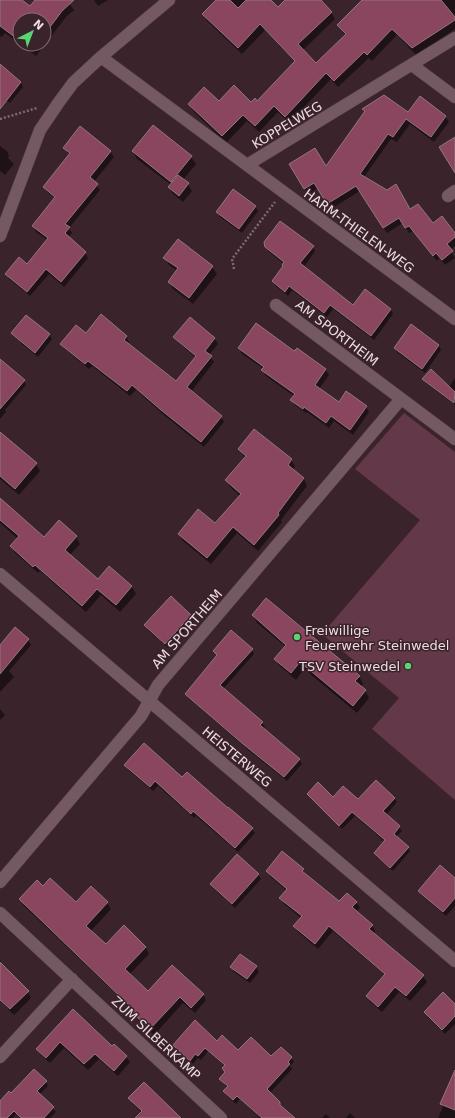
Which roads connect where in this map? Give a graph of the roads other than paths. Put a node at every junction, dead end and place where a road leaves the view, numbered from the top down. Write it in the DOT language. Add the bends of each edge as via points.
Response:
graph roads {
  1 [pos="169,0"];
  2 [pos="455,38"];
  3 [pos="101,57"];
  4 [pos="412,65"];
  5 [pos="455,97"];
  6 [pos="248,165"];
  7 [pos="0,236"];
  8 [pos="276,305"];
  9 [pos="455,319"];
  10 [pos="401,399"];
  11 [pos="455,440"];
  12 [pos="0,574"];
  13 [pos="150,701"];
  14 [pos="0,882"];
  15 [pos="0,913"];
  16 [pos="455,961"];
  17 [pos="72,979"];
  18 [pos="0,1057"];
  19 [pos="221,1118"];
  1 -- 3 [label="street"];
  2 -- 4 [label="street, KOPPELWEG"];
  3 -- 6 [label="street, KOPPELWEG"];
  3 -- 7 [label="street" via="73,83 40,130"];
  4 -- 5 [label="street"];
  4 -- 6 [label="street, KOPPELWEG"];
  6 -- 9 [label="street, HARM-THIELEN-WEG"];
  8 -- 10 [label="street, AM SPORTHEIM"];
  10 -- 11 [label="street, AM SPORTHEIM"];
  10 -- 13 [label="street, AM SPORTHEIM" via="158,685"];
  12 -- 13 [label="street, HEISTERWEG"];
  13 -- 14 [label="street, AM SPORTHEIM" via="141,716"];
  13 -- 16 [label="street, HEISTERWEG"];
  15 -- 17 [label="street, ZUM SILBERKAMP"];
  17 -- 18 [label="street"];
  17 -- 19 [label="street, ZUM SILBERKAMP"];
}
